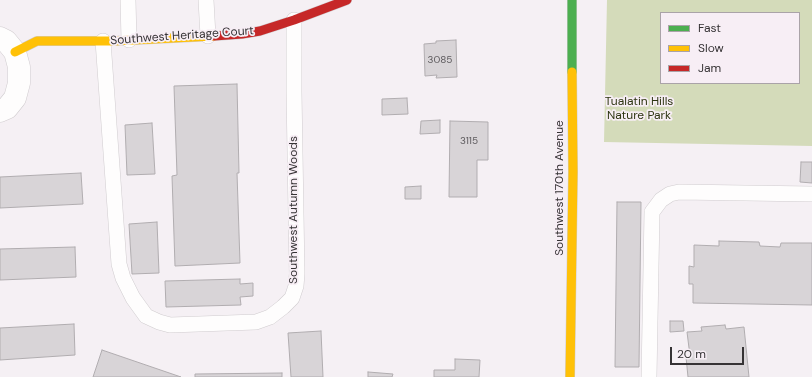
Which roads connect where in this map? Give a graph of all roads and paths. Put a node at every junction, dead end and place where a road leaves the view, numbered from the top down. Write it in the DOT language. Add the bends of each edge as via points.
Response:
graph roads {
  1 [pos="128,0"];
  2 [pos="206,0"];
  3 [pos="347,0"];
  4 [pos="572,0"];
  5 [pos="294,20"];
  6 [pos="208,36"];
  7 [pos="130,40"];
  8 [pos="103,41"];
  9 [pos="7,45"];
  10 [pos="0,112"];
  11 [pos="812,194"];
  12 [pos="570,377"];
  13 [pos="649,377"];
  1 -- 7 [label="lane"];
  2 -- 6 [label="lane"];
  3 -- 5 [label="main road, Southwest Heritage Court"];
  4 -- 12 [label="main road, Southwest 170th Avenue"];
  5 -- 6 [label="main road, Southwest Heritage Court" via="260,31"];
  5 -- 8 [label="lane, Southwest Autumn Woods" via="296,286 292,298 283,307 256,322 170,326 146,316 133,298 119,264"];
  6 -- 7 [label="main road, Southwest Heritage Court"];
  7 -- 8 [label="main road, Southwest Heritage Court"];
  8 -- 9 [label="main road, Southwest Heritage Court" via="37,41"];
  9 -- 10 [label="street, Southwest Heritage Court" via="19,67 20,83 15,98"];
  11 -- 13 [label="lane" via="679,192 661,200 652,212"];
}
